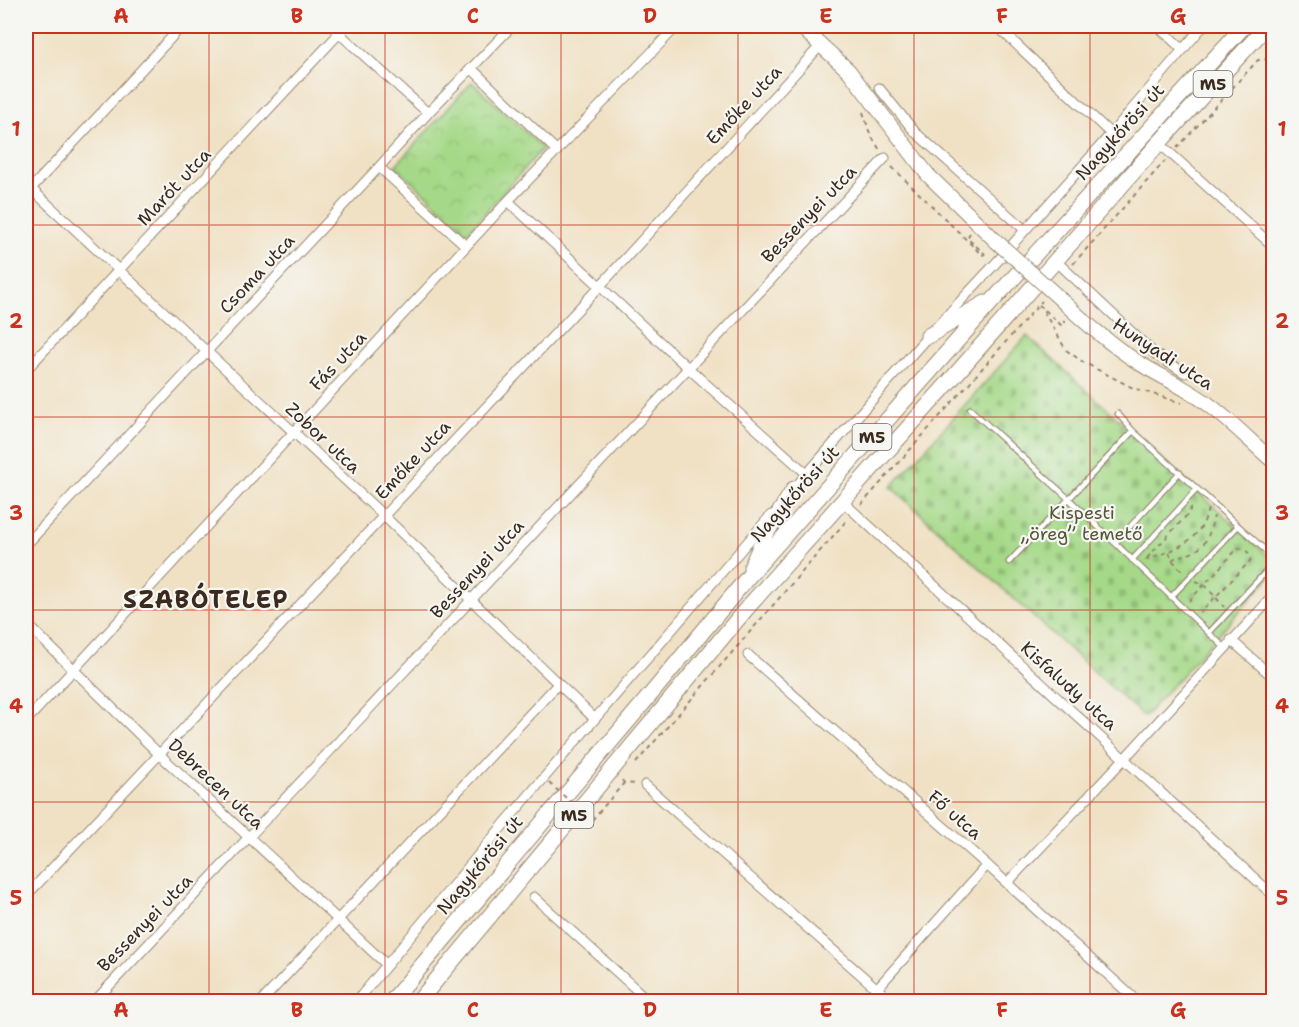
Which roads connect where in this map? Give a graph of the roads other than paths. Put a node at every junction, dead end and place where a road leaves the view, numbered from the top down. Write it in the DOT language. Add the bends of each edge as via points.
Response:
graph roads {
  1 [pos="182,26"];
  2 [pos="331,26"];
  3 [pos="512,26"];
  4 [pos="677,26"];
  5 [pos="800,26"];
  6 [pos="997,26"];
  7 [pos="1158,26"];
  8 [pos="1203,26"];
  9 [pos="1244,26"];
  10 [pos="1267,26"];
  11 [pos="342,29"];
  12 [pos="821,45"];
  13 [pos="1182,49"];
  14 [pos="471,69"];
  15 [pos="879,88"];
  16 [pos="428,113"];
  17 [pos="1111,134"];
  18 [pos="1159,143"];
  19 [pos="557,151"];
  20 [pos="885,158"];
  21 [pos="380,167"];
  22 [pos="27,189"];
  23 [pos="508,201"];
  24 [pos="1025,230"];
  25 [pos="466,246"];
  26 [pos="1274,247"];
  27 [pos="1056,261"];
  28 [pos="119,271"];
  29 [pos="600,286"];
  30 [pos="996,297"];
  31 [pos="928,336"];
  32 [pos="206,352"];
  33 [pos="687,367"];
  34 [pos="26,370"];
  35 [pos="1185,373"];
  36 [pos="969,409"];
  37 [pos="1118,414"];
  38 [pos="1133,431"];
  39 [pos="294,434"];
  40 [pos="1274,462"];
  41 [pos="1180,472"];
  42 [pos="807,474"];
  43 [pos="794,489"];
  44 [pos="1197,489"];
  45 [pos="1069,499"];
  46 [pos="842,501"];
  47 [pos="383,516"];
  48 [pos="1238,526"];
  49 [pos="1115,543"];
  50 [pos="26,545"];
  51 [pos="1274,558"];
  52 [pos="1132,560"];
  53 [pos="1009,562"];
  54 [pos="1274,563"];
  55 [pos="748,577"];
  56 [pos="1274,595"];
  57 [pos="1171,597"];
  58 [pos="471,600"];
  59 [pos="26,622"];
  60 [pos="1209,633"];
  61 [pos="1228,643"];
  62 [pos="748,655"];
  63 [pos="74,669"];
  64 [pos="1274,678"];
  65 [pos="558,684"];
  66 [pos="595,719"];
  67 [pos="26,721"];
  68 [pos="160,754"];
  69 [pos="1124,759"];
  70 [pos="645,785"];
  71 [pos="249,837"];
  72 [pos="987,865"];
  73 [pos="1007,883"];
  74 [pos="26,896"];
  75 [pos="1274,896"];
  76 [pos="534,897"];
  77 [pos="338,920"];
  78 [pos="387,965"];
  79 [pos="877,988"];
  80 [pos="94,1002"];
  81 [pos="261,1002"];
  82 [pos="356,1002"];
  83 [pos="391,1002"];
  84 [pos="418,1002"];
  85 [pos="650,1002"];
  86 [pos="865,1002"];
  87 [pos="892,1002"];
  88 [pos="1138,1002"];
  1 -- 22 [label="street"];
  2 -- 11 [label="street"];
  3 -- 14 [label="street, Csoma utca"];
  4 -- 19 [label="street, Fás utca"];
  5 -- 12 [label="street, Hunyadi utca"];
  6 -- 17 [label="street"];
  7 -- 13 [label="street"];
  8 -- 13 [label="street, Nagykőrösi út"];
  9 -- 30 [label="main road, Nagykőrösi út / M5"];
  10 -- 18 [label="main road, Nagykőrösi út / M5"];
  11 -- 16 [label="street"];
  11 -- 28 [label="street, Marót utca"];
  12 -- 29 [label="street, Emőke utca"];
  12 -- 40 [label="street, Hunyadi utca, bridge" via="849,72 928,175 1051,297 1136,361 1209,405"];
  13 -- 17 [label="street, Nagykőrösi út"];
  14 -- 16 [label="street, Csoma utca"];
  14 -- 19 [label="street"];
  15 -- 24 [label="street" via="915,132"];
  16 -- 21 [label="street, Csoma utca"];
  17 -- 24 [label="street, Nagykőrösi út"];
  18 -- 26 [label="street"];
  18 -- 27 [label="main road, Nagykőrösi út / M5"];
  19 -- 23 [label="street, Fás utca"];
  20 -- 33 [label="street, Bessenyei utca"];
  21 -- 25 [label="street"];
  21 -- 32 [label="street, Csoma utca"];
  22 -- 28 [label="street, Zobor utca"];
  23 -- 25 [label="street, Fás utca"];
  23 -- 29 [label="street"];
  24 -- 31 [label="street, Nagykőrösi út"];
  25 -- 39 [label="street, Fás utca"];
  27 -- 35 [label="street, Hunyadi utca" via="1155,354"];
  27 -- 46 [label="main road, Nagykőrösi út / M5"];
  28 -- 32 [label="street, Zobor utca"];
  28 -- 34 [label="street, Marót utca"];
  29 -- 33 [label="street"];
  29 -- 47 [label="street, Emőke utca"];
  30 -- 31 [label="main road"];
  30 -- 55 [label="main road, Nagykőrösi út / M5"];
  31 -- 42 [label="street, Nagykőrösi út"];
  32 -- 39 [label="street, Zobor utca"];
  32 -- 50 [label="street, Csoma utca"];
  33 -- 42 [label="street"];
  33 -- 58 [label="street, Bessenyei utca"];
  36 -- 45 [label="lane"];
  37 -- 38 [label="lane"];
  38 -- 41 [label="lane"];
  38 -- 45 [label="lane"];
  39 -- 47 [label="street, Zobor utca"];
  39 -- 63 [label="street, Fás utca"];
  41 -- 44 [label="lane"];
  41 -- 49 [label="lane"];
  42 -- 43 [label="street, Nagykőrösi út"];
  43 -- 55 [label="main road" via="764,537"];
  43 -- 66 [label="street, Nagykőrösi út"];
  44 -- 48 [label="lane"];
  44 -- 52 [label="lane"];
  45 -- 49 [label="lane"];
  45 -- 53 [label="lane"];
  46 -- 69 [label="street, Kisfaludy utca"];
  46 -- 84 [label="main road, Nagykőrösi út / M5" via="747,608"];
  47 -- 58 [label="street, Zobor utca"];
  47 -- 68 [label="street, Emőke utca"];
  48 -- 51 [label="lane"];
  48 -- 57 [label="lane"];
  49 -- 52 [label="lane"];
  52 -- 57 [label="lane"];
  54 -- 60 [label="lane"];
  55 -- 83 [label="main road, Nagykőrösi út / M5"];
  56 -- 61 [label="street"];
  57 -- 60 [label="lane"];
  58 -- 65 [label="street, Zobor utca"];
  58 -- 71 [label="street, Bessenyei utca"];
  59 -- 63 [label="street, Debrecen utca"];
  60 -- 61 [label="lane"];
  61 -- 64 [label="street"];
  61 -- 69 [label="street"];
  62 -- 72 [label="street, Fő utca"];
  63 -- 67 [label="street, Fás utca"];
  63 -- 68 [label="street, Debrecen utca"];
  65 -- 66 [label="street, Zobor utca"];
  65 -- 77 [label="street"];
  66 -- 78 [label="street, Nagykőrösi út"];
  68 -- 71 [label="street, Debrecen utca"];
  68 -- 74 [label="street, Emőke utca"];
  69 -- 73 [label="street"];
  69 -- 75 [label="street, Kisfaludy utca"];
  70 -- 79 [label="street"];
  71 -- 77 [label="street, Debrecen utca"];
  71 -- 80 [label="street, Bessenyei utca"];
  72 -- 73 [label="street, Fő utca"];
  72 -- 79 [label="street"];
  73 -- 88 [label="street, Fő utca"];
  76 -- 85 [label="street"];
  77 -- 78 [label="street, Debrecen utca"];
  77 -- 81 [label="street"];
  78 -- 82 [label="street, Nagykőrösi út"];
  79 -- 86 [label="street"];
  79 -- 87 [label="street"];
}
